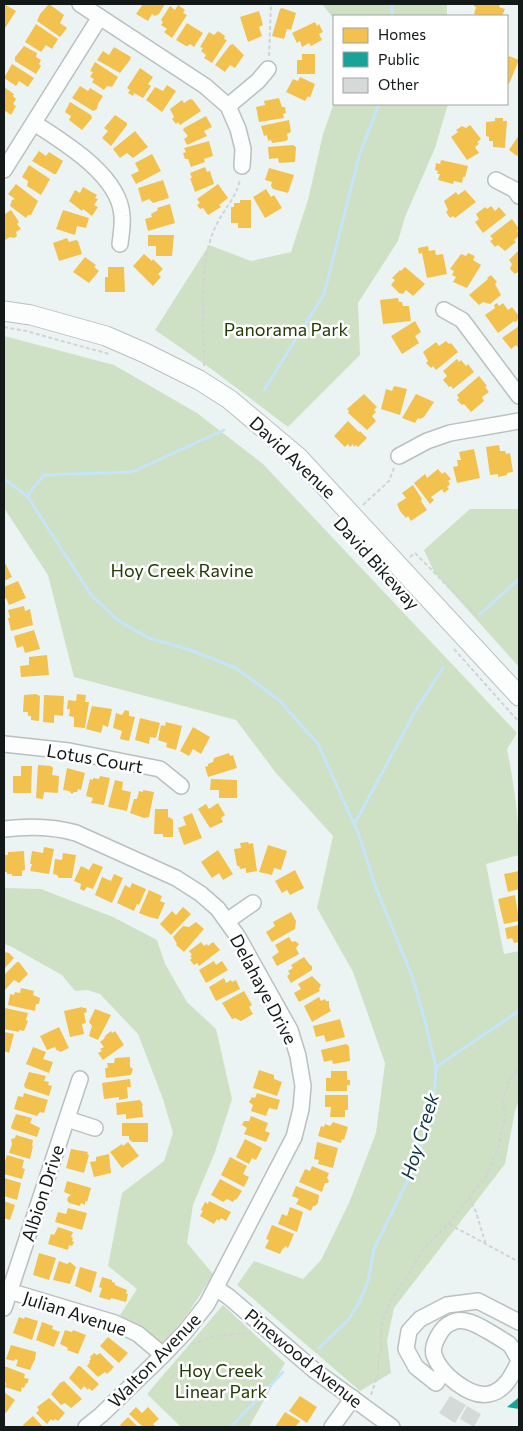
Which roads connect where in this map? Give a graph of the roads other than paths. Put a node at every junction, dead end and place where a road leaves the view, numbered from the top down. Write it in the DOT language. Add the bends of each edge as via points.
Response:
graph roads {
  1 [pos="80,4"];
  2 [pos="100,17"];
  3 [pos="268,69"];
  4 [pos="228,106"];
  5 [pos="34,123"];
  6 [pos="242,166"];
  7 [pos="4,170"];
  8 [pos="496,180"];
  9 [pos="519,196"];
  10 [pos="120,244"];
  11 [pos="444,310"];
  12 [pos="4,311"];
  13 [pos="519,396"];
  14 [pos="519,421"];
  15 [pos="399,456"];
  16 [pos="519,696"];
  17 [pos="4,744"];
  18 [pos="181,786"];
  19 [pos="4,829"];
  20 [pos="253,903"];
  21 [pos="227,921"];
  22 [pos="80,1079"];
  23 [pos="67,1119"];
  24 [pos="95,1128"];
  25 [pos="216,1288"];
  26 [pos="9,1291"];
  27 [pos="4,1308"];
  28 [pos="502,1313"];
  29 [pos="519,1322"];
  30 [pos="489,1333"];
  31 [pos="163,1355"];
  32 [pos="519,1361"];
  33 [pos="443,1372"];
  34 [pos="353,1398"];
  35 [pos="86,1427"];
  36 [pos="332,1427"];
  37 [pos="392,1427"];
  1 -- 2 [label="street"];
  2 -- 4 [label="street" via="205,86"];
  2 -- 5 [label="street"];
  3 -- 4 [label="street"];
  4 -- 6 [label="street" via="239,134"];
  5 -- 7 [label="street"];
  5 -- 10 [label="street" via="79,153 112,186 122,215"];
  8 -- 9 [label="street" via="515,190"];
  11 -- 13 [label="street" via="462,320"];
  12 -- 16 [label="main road, David Avenue" via="31,315 106,336 199,380 228,399 298,457"];
  14 -- 15 [label="street" via="450,433"];
  17 -- 18 [label="street, Lotus Court" via="69,751 160,769"];
  19 -- 21 [label="street, Delahaye Drive" via="49,827 88,838 186,883"];
  20 -- 21 [label="street"];
  21 -- 25 [label="street, Delahaye Drive" via="290,1030 300,1065 302,1093 300,1118 294,1137"];
  22 -- 23 [label="street, Albion Drive"];
  23 -- 24 [label="street"];
  23 -- 26 [label="street, Albion Drive"];
  25 -- 31 [label="street, Walton Avenue" via="200,1314"];
  25 -- 34 [label="street, Pinewood Avenue" via="314,1370"];
  26 -- 27 [label="street, Albion Drive"];
  26 -- 31 [label="street, Julian Avenue" via="115,1323 138,1334"];
  28 -- 29 [label="street"];
  28 -- 30 [label="street"];
  28 -- 33 [label="street" via="478,1301 447,1305 420,1319 409,1331 406,1349 416,1367 436,1383"];
  30 -- 32 [label="street" via="510,1345"];
  30 -- 33 [label="street" via="471,1322 449,1323 435,1342 433,1354"];
  31 -- 35 [label="street, Walton Avenue"];
  32 -- 33 [label="street" via="512,1377 490,1394 478,1394"];
  34 -- 36 [label="street"];
  34 -- 37 [label="street, Pinewood Avenue"];
}
